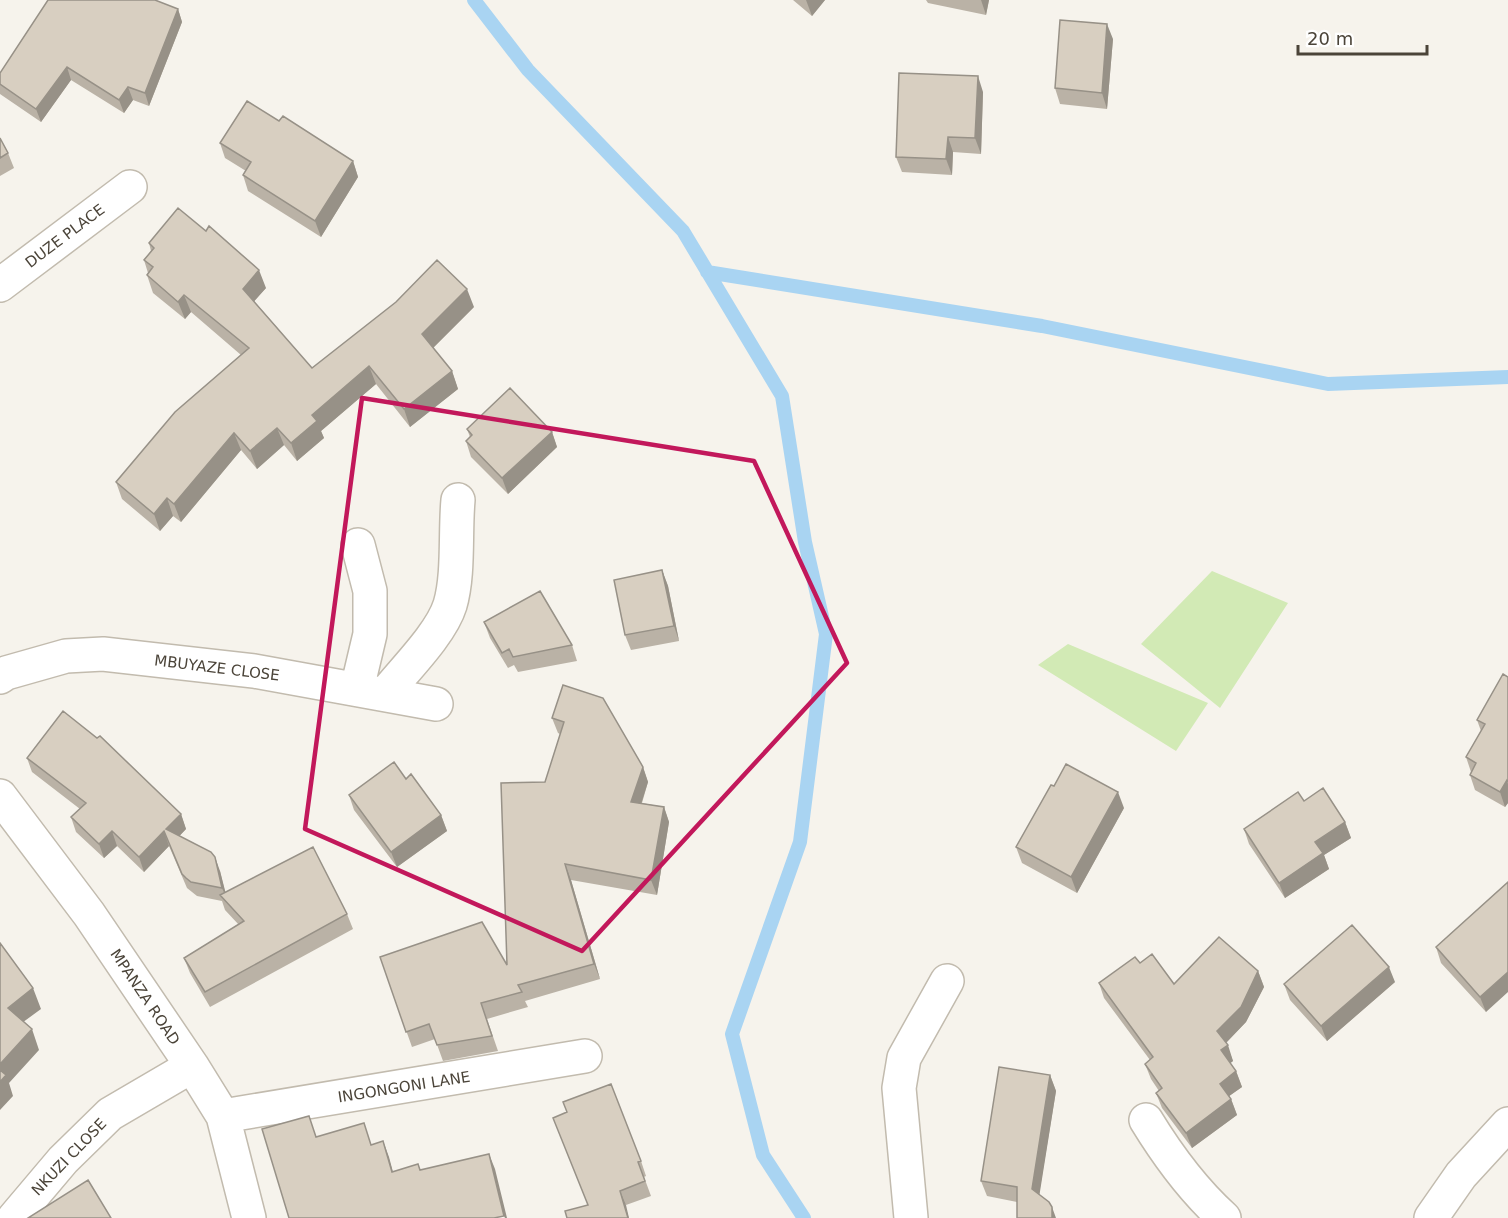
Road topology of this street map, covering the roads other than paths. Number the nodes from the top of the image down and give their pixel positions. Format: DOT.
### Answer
graph roads {
  1 [pos="130,187"];
  2 [pos="0,285"];
  3 [pos="458,500"];
  4 [pos="358,545"];
  5 [pos="0,677"];
  6 [pos="371,692"];
  7 [pos="436,704"];
  8 [pos="0,796"];
  9 [pos="947,981"];
  10 [pos="585,1056"];
  11 [pos="192,1066"];
  12 [pos="223,1116"];
  13 [pos="1146,1120"];
  14 [pos="1508,1124"];
  15 [pos="14,1218"];
  16 [pos="249,1218"];
  17 [pos="911,1218"];
  18 [pos="1224,1218"];
  19 [pos="1431,1218"];
  1 -- 2 [label="street, DUZE PLACE"];
  3 -- 6 [label="street"];
  4 -- 6 [label="street"];
  5 -- 6 [label="street, MBUYAZE CLOSE"];
  6 -- 7 [label="street, MBUYAZE CLOSE"];
  8 -- 11 [label="street, MPANZA ROAD"];
  9 -- 17 [label="street"];
  10 -- 12 [label="street, INGONGONI LANE"];
  11 -- 12 [label="street, MPANZA ROAD"];
  11 -- 15 [label="street, NKUZI CLOSE"];
  12 -- 16 [label="street, MPANZA ROAD"];
  13 -- 18 [label="street"];
  14 -- 19 [label="street"];
}
